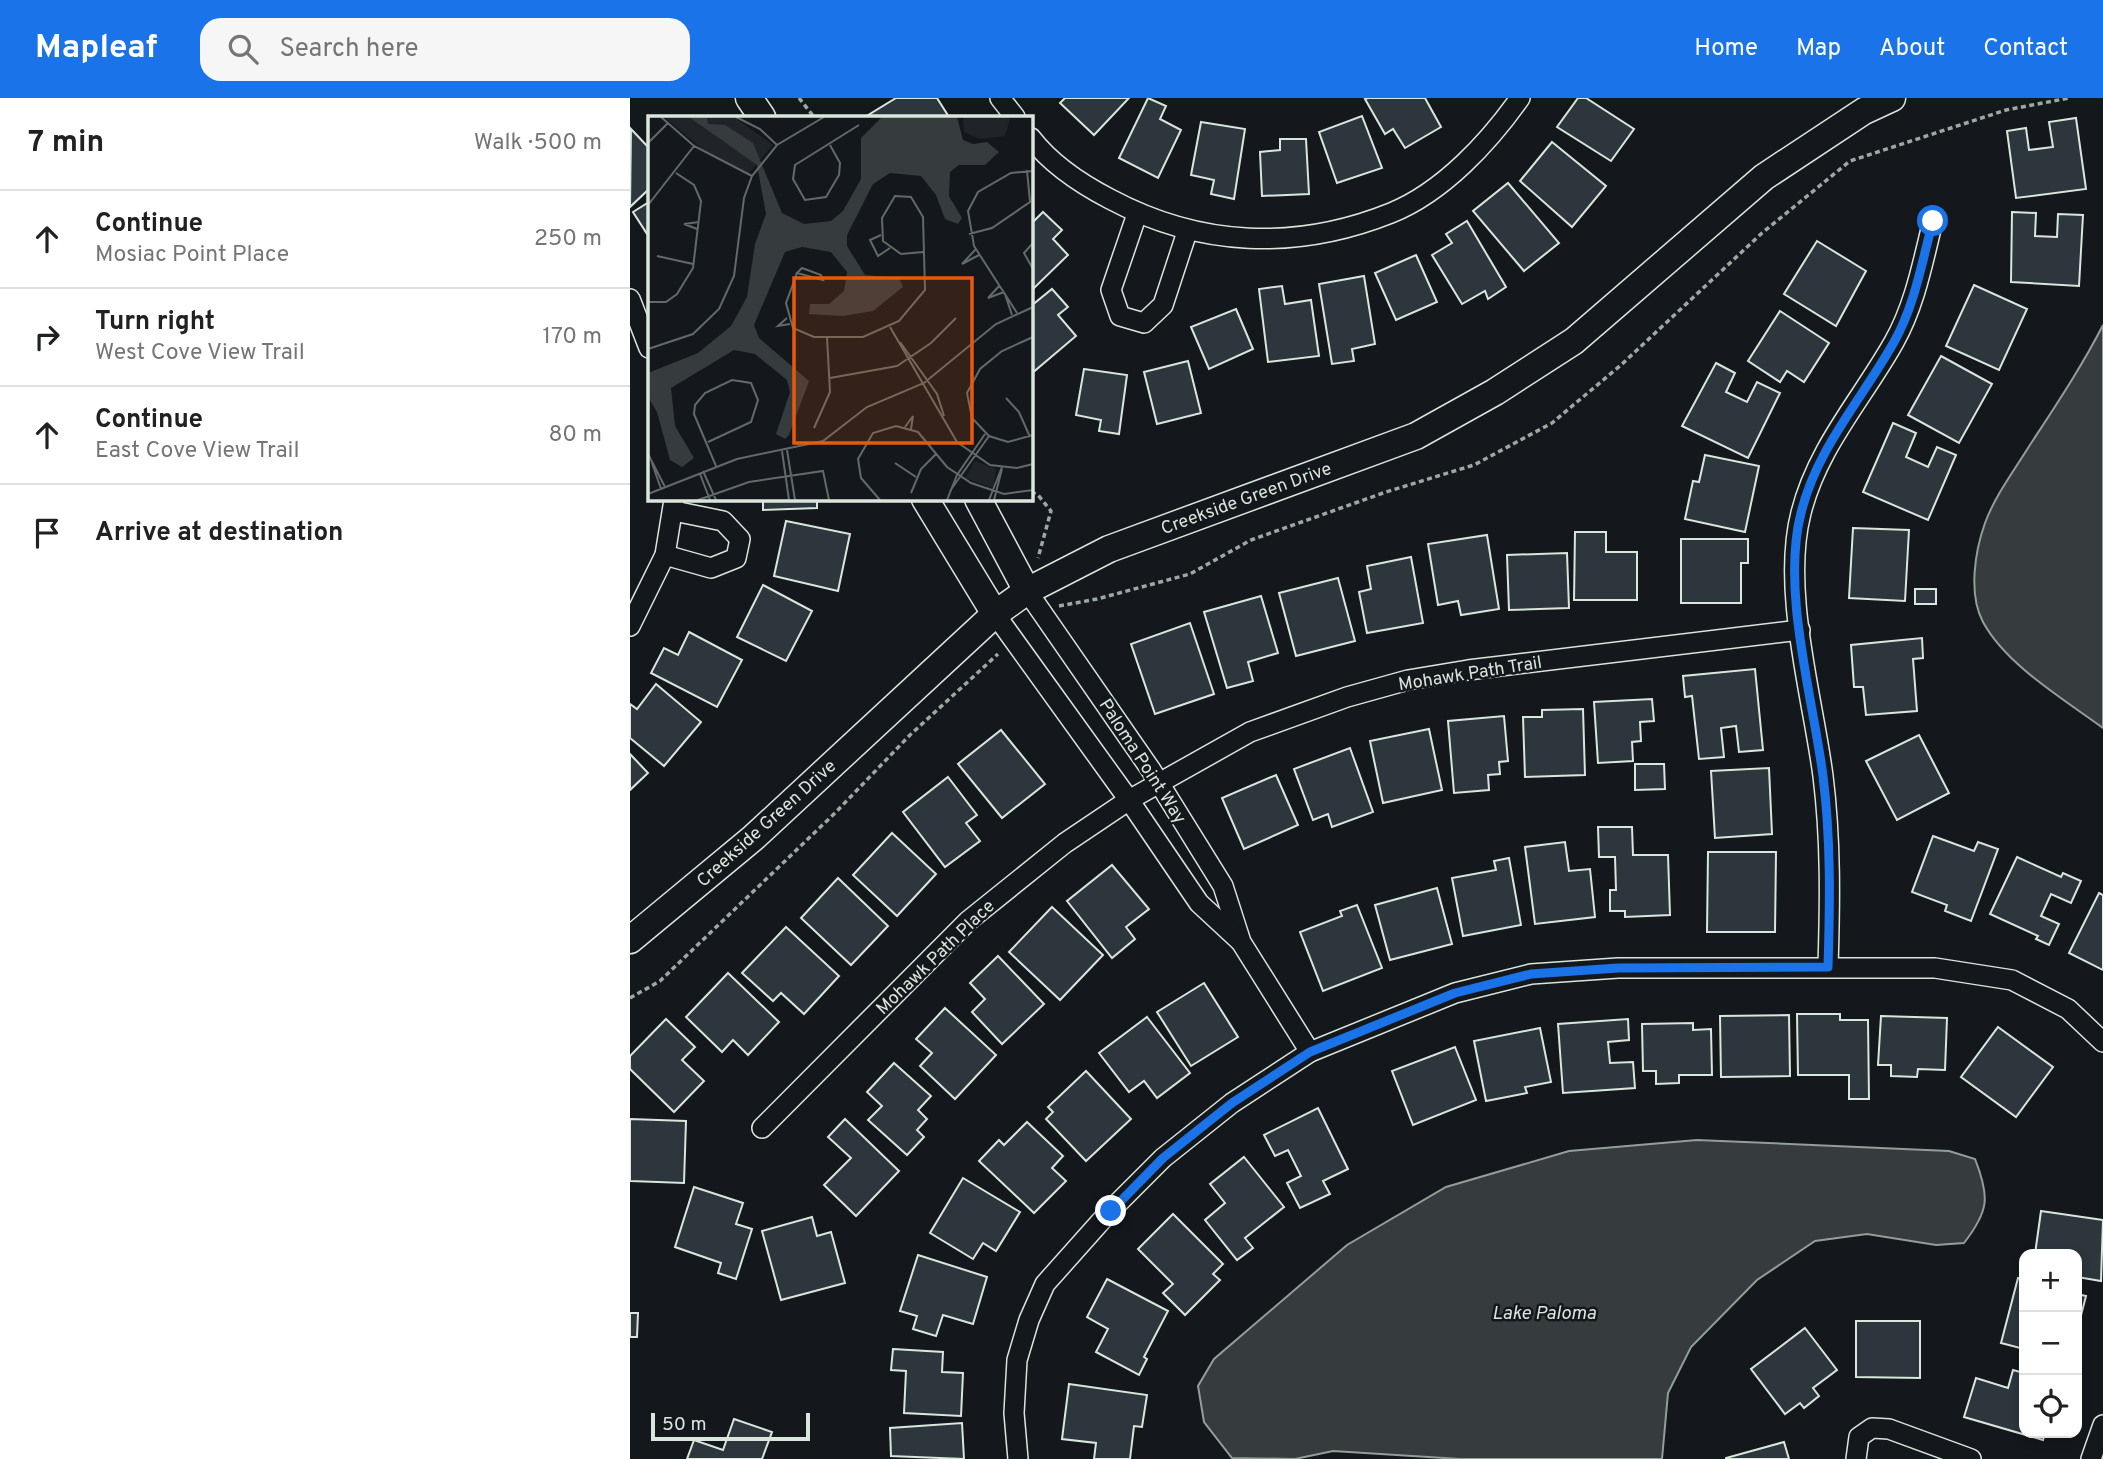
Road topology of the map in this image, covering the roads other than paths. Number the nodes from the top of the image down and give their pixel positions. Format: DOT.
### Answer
graph roads {
  1 [pos="749,98"];
  2 [pos="1000,98"];
  3 [pos="1520,98"];
  4 [pos="1892,98"];
  5 [pos="761,116"];
  6 [pos="1014,116"];
  7 [pos="1032,139"];
  8 [pos="1137,214"];
  9 [pos="1933,221"];
  10 [pos="1187,232"];
  11 [pos="630,299"];
  12 [pos="648,345"];
  13 [pos="926,500"];
  14 [pos="979,500"];
  15 [pos="674,505"];
  16 [pos="665,555"];
  17 [pos="1038,585"];
  18 [pos="995,614"];
  19 [pos="630,626"];
  20 [pos="1800,630"];
  21 [pos="1160,785"];
  22 [pos="1129,800"];
  23 [pos="630,940"];
  24 [pos="1241,942"];
  25 [pos="1828,967"];
  26 [pos="2103,1042"];
  27 [pos="1310,1052"];
  28 [pos="762,1128"];
  29 [pos="2103,1425"];
  30 [pos="1018,1459"];
  31 [pos="1856,1459"];
  32 [pos="1971,1459"];
  33 [pos="2091,1459"];
  1 -- 5 [label="main road"];
  2 -- 6 [label="street"];
  3 -- 10 [label="street"];
  4 -- 17 [label="main road, Creekside Green Drive"];
  7 -- 8 [label="street"];
  8 -- 10 [label="street"];
  8 -- 10 [label="street"];
  9 -- 20 [label="street"];
  11 -- 12 [label="street"];
  13 -- 18 [label="main road"];
  14 -- 17 [label="main road"];
  15 -- 16 [label="street"];
  15 -- 16 [label="street"];
  16 -- 19 [label="street"];
  17 -- 18 [label="main road, Creekside Green Drive"];
  17 -- 21 [label="street, Paloma Point Way"];
  18 -- 22 [label="street, Paloma Point Way"];
  18 -- 23 [label="main road, Creekside Green Drive"];
  20 -- 21 [label="street, Mohawk Path Trail"];
  20 -- 25 [label="street"];
  21 -- 22 [label="street, Mohawk Path Place"];
  21 -- 24 [label="street, Paloma Point Way"];
  22 -- 24 [label="street, Paloma Point Way"];
  22 -- 28 [label="street, Mohawk Path Place"];
  24 -- 27 [label="street, Paloma Point Way"];
  25 -- 26 [label="street"];
  25 -- 27 [label="street"];
  27 -- 30 [label="street"];
  29 -- 33 [label="street"];
  31 -- 32 [label="street"];
}
